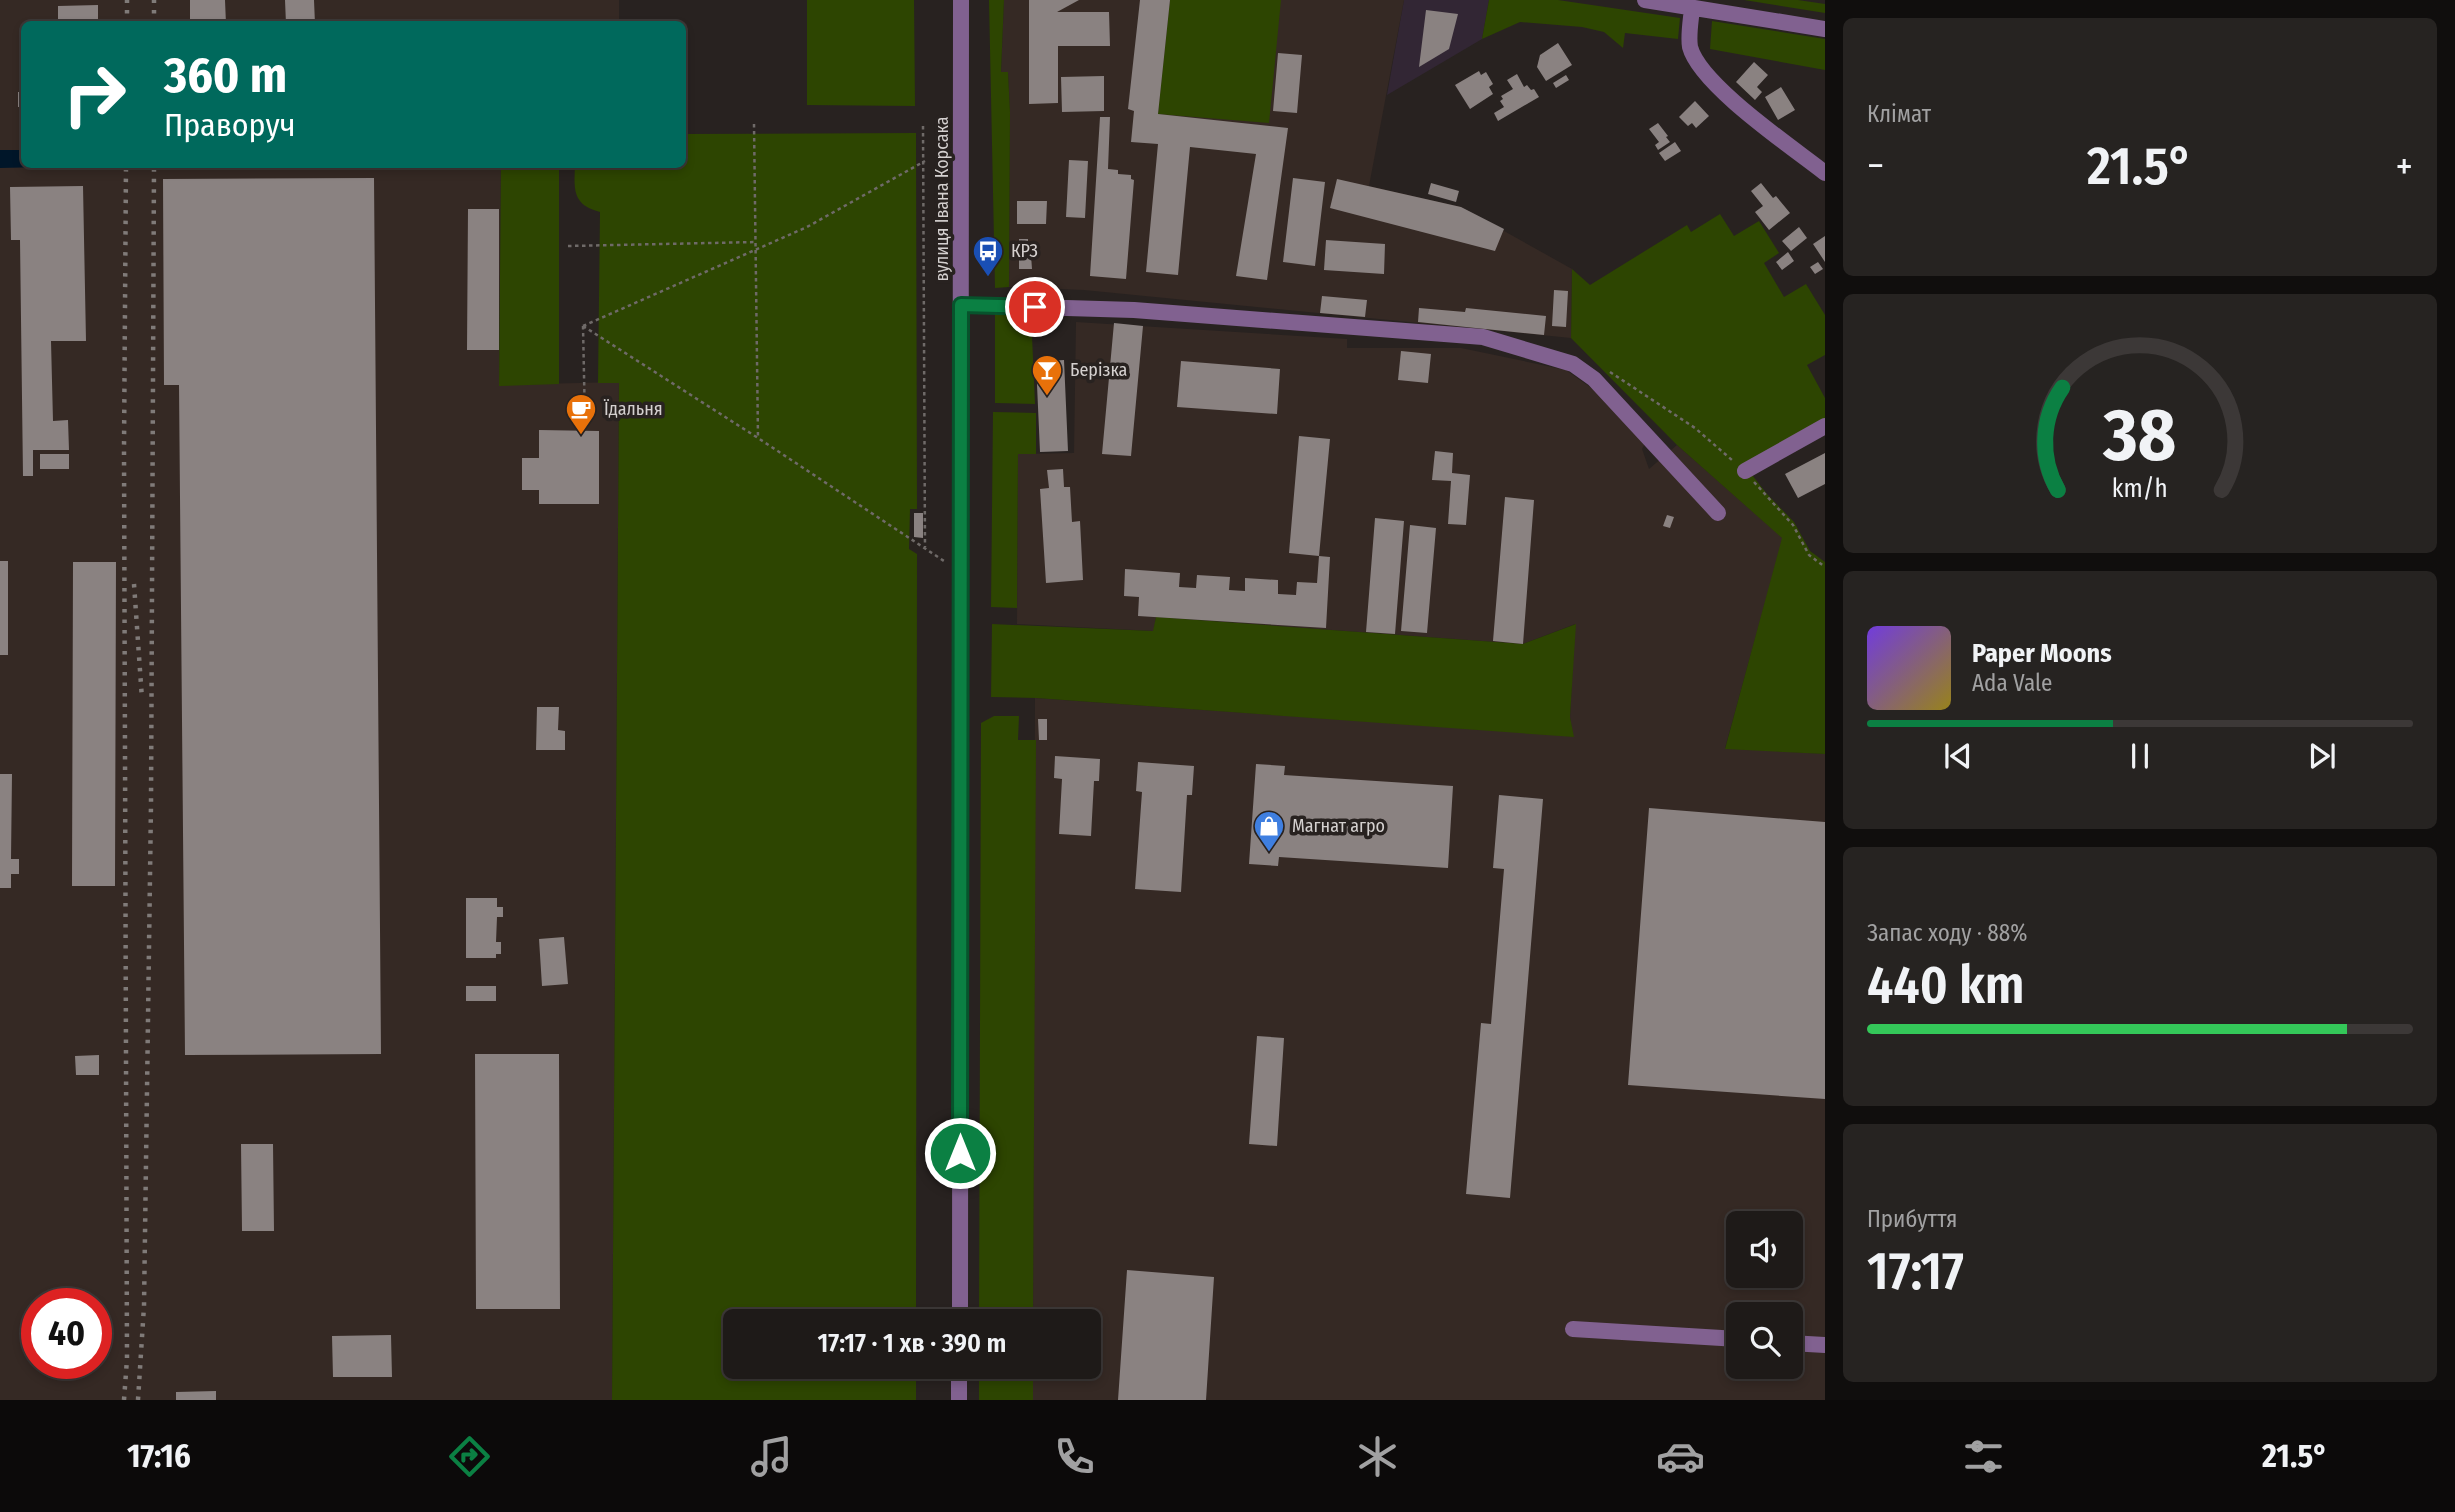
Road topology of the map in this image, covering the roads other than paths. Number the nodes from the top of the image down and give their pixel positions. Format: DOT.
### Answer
graph roads {
  1 [pos="961,0"];
  2 [pos="1645,0"];
  3 [pos="1692,8"];
  4 [pos="1825,29"];
  5 [pos="1825,173"];
  6 [pos="961,305"];
  7 [pos="1825,426"];
  8 [pos="1745,471"];
  9 [pos="1718,513"];
  10 [pos="960,1309"];
  11 [pos="1573,1329"];
  12 [pos="1726,1338"];
  13 [pos="1803,1344"];
  14 [pos="1825,1345"];
  15 [pos="960,1379"];
  16 [pos="959,1400"];
  1 -- 6 [label="street, вулиця Івана Корсака"];
  2 -- 3 [label="street"];
  3 -- 4 [label="street"];
  3 -- 5 [label="street"];
  6 -- 9 [label="street"];
  6 -- 10 [label="street, вулиця Івана Корсака"];
  7 -- 8 [label="street"];
  11 -- 12 [label="street"];
  13 -- 14 [label="street"];
  15 -- 16 [label="street"];
}
